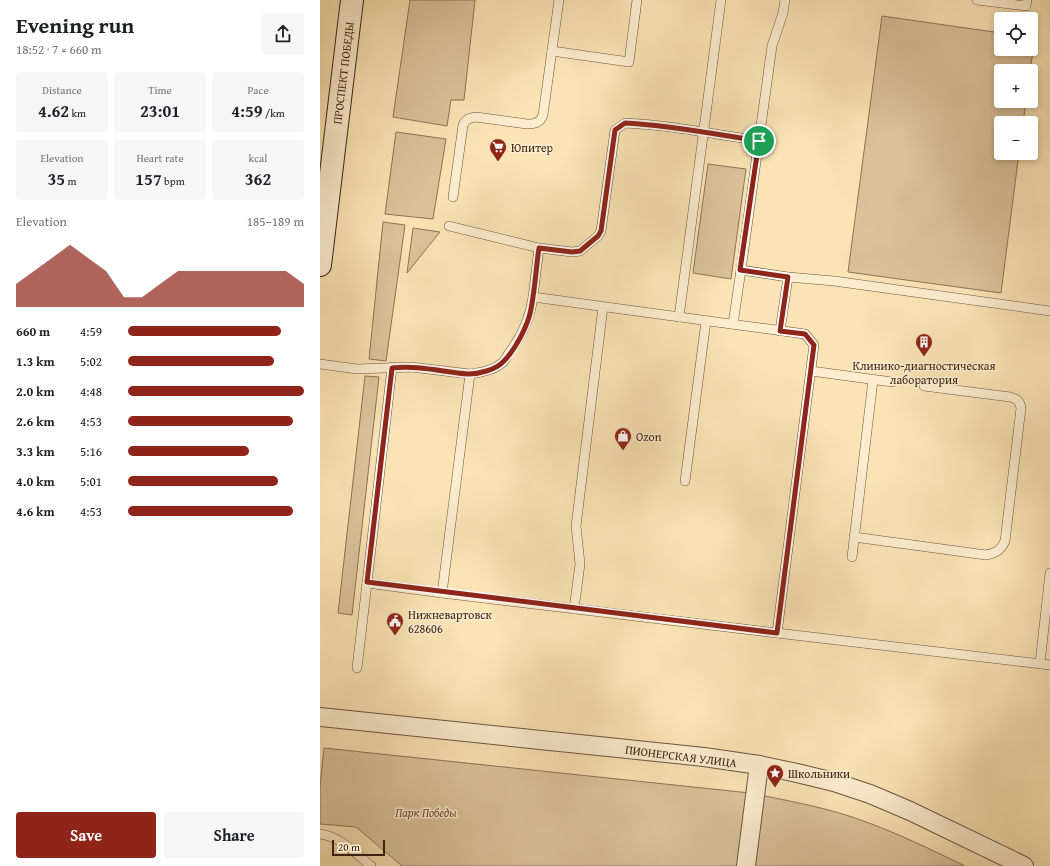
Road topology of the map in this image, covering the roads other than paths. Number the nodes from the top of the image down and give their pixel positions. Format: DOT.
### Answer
graph roads {
  1 [pos="352,0"];
  2 [pos="559,0"];
  3 [pos="637,0"];
  4 [pos="721,0"];
  5 [pos="785,0"];
  6 [pos="977,0"];
  7 [pos="1026,0"];
  8 [pos="552,51"];
  9 [pos="703,132"];
  10 [pos="759,141"];
  11 [pos="325,183"];
  12 [pos="453,197"];
  13 [pos="449,226"];
  14 [pos="539,248"];
  15 [pos="320,265"];
  16 [pos="740,270"];
  17 [pos="788,277"];
  18 [pos="533,297"];
  19 [pos="603,307"];
  20 [pos="1050,311"];
  21 [pos="679,317"];
  22 [pos="706,321"];
  23 [pos="733,324"];
  24 [pos="780,331"];
  25 [pos="320,364"];
  26 [pos="392,368"];
  27 [pos="811,371"];
  28 [pos="470,374"];
  29 [pos="873,380"];
  30 [pos="892,382"];
  31 [pos="924,386"];
  32 [pos="685,481"];
  33 [pos="854,537"];
  34 [pos="852,557"];
  35 [pos="1050,573"];
  36 [pos="367,582"];
  37 [pos="442,593"];
  38 [pos="574,609"];
  39 [pos="777,633"];
  40 [pos="1040,663"];
  41 [pos="1050,665"];
  42 [pos="357,668"];
  43 [pos="320,717"];
  44 [pos="759,765"];
  45 [pos="320,834"];
  46 [pos="371,866"];
  47 [pos="746,866"];
  48 [pos="1024,866"];
  1 -- 11 [label="main road, ПРОСПЕКТ ПОБЕДЫ"];
  2 -- 8 [label="lane"];
  3 -- 8 [label="lane"];
  4 -- 9 [label="lane"];
  5 -- 10 [label="lane"];
  6 -- 7 [label="lane"];
  8 -- 12 [label="lane"];
  9 -- 10 [label="lane"];
  9 -- 14 [label="lane"];
  9 -- 21 [label="lane"];
  10 -- 16 [label="lane"];
  11 -- 15 [label="main road, ПРОСПЕКТ ПОБЕДЫ"];
  13 -- 14 [label="lane"];
  14 -- 18 [label="lane"];
  16 -- 17 [label="lane"];
  16 -- 23 [label="lane"];
  17 -- 20 [label="lane"];
  17 -- 24 [label="lane"];
  18 -- 19 [label="lane"];
  18 -- 28 [label="lane"];
  19 -- 21 [label="lane"];
  19 -- 38 [label="lane"];
  21 -- 22 [label="lane"];
  22 -- 23 [label="lane"];
  22 -- 32 [label="lane"];
  23 -- 24 [label="lane"];
  24 -- 27 [label="lane"];
  25 -- 26 [label="lane"];
  26 -- 28 [label="lane"];
  26 -- 36 [label="lane"];
  27 -- 29 [label="lane"];
  27 -- 39 [label="lane"];
  28 -- 37 [label="lane"];
  29 -- 30 [label="lane"];
  29 -- 33 [label="lane"];
  31 -- 33 [label="lane"];
  33 -- 34 [label="lane"];
  35 -- 40 [label="lane"];
  36 -- 37 [label="lane"];
  36 -- 42 [label="lane"];
  37 -- 38 [label="lane"];
  38 -- 39 [label="lane"];
  39 -- 40 [label="lane"];
  40 -- 41 [label="lane"];
  43 -- 44 [label="street, ПИОНЕРСКАЯ УЛИЦА"];
  44 -- 47 [label="street"];
  44 -- 48 [label="street, ПИОНЕРСКАЯ УЛИЦА"];
  45 -- 46 [label="lane"];
}
